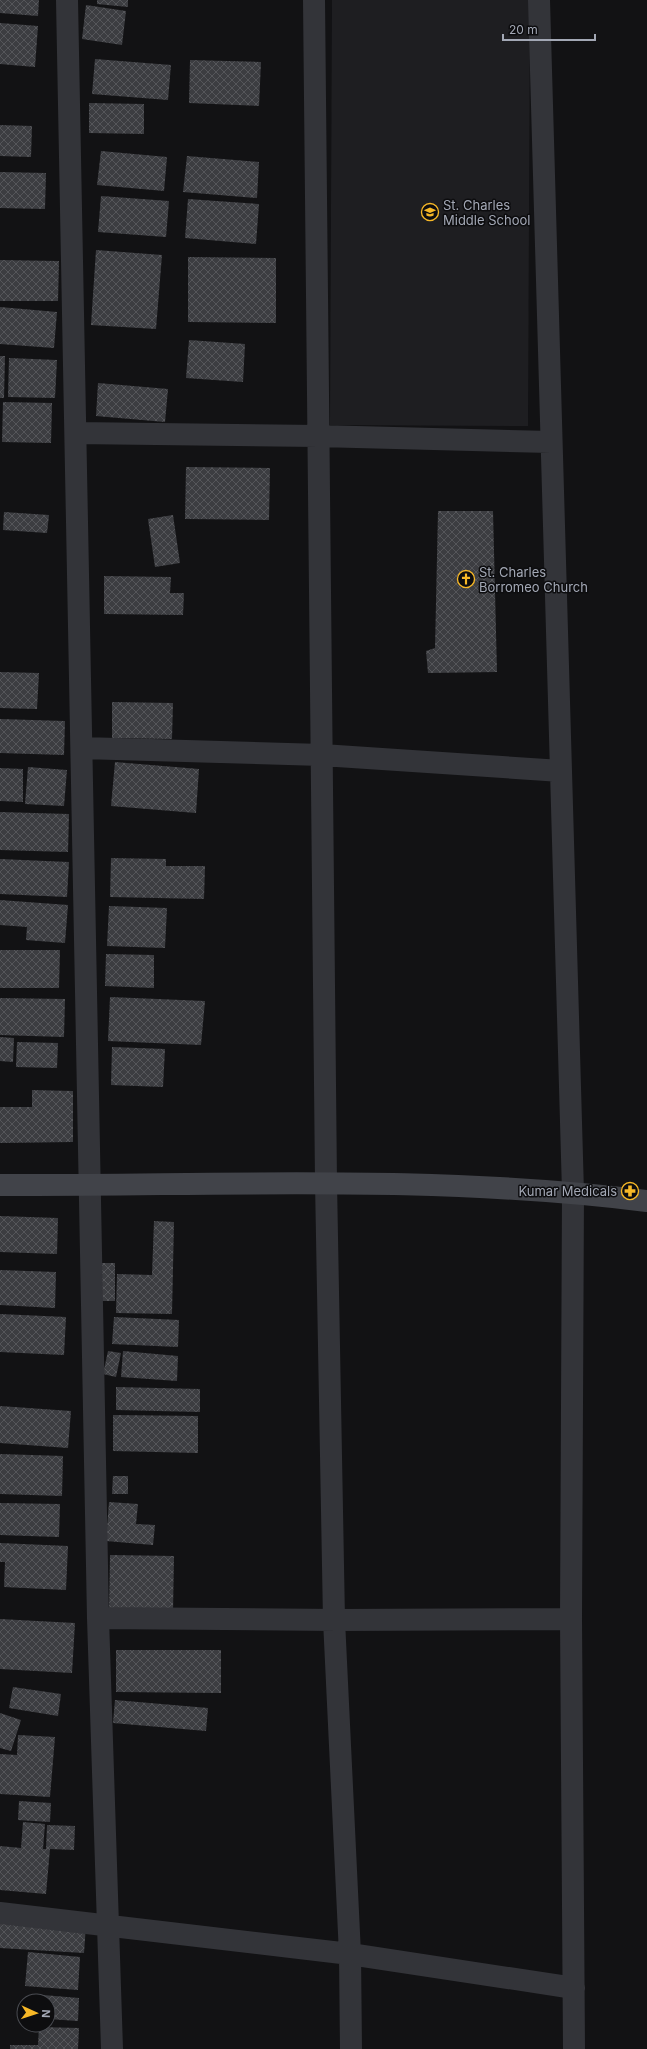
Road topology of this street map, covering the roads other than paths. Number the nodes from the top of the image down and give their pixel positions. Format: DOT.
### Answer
graph roads {
  1 [pos="67,0"];
  2 [pos="314,0"];
  3 [pos="538,0"];
  4 [pos="76,433"];
  5 [pos="318,436"];
  6 [pos="551,442"];
  7 [pos="82,748"];
  8 [pos="322,755"];
  9 [pos="561,771"];
  10 [pos="326,1182"];
  11 [pos="0,1186"];
  12 [pos="91,1186"];
  13 [pos="573,1192"];
  14 [pos="647,1201"];
  15 [pos="98,1618"];
  16 [pos="571,1619"];
  17 [pos="334,1620"];
  18 [pos="0,1913"];
  19 [pos="109,1925"];
  20 [pos="350,1954"];
  21 [pos="574,1988"];
  22 [pos="112,2049"];
  23 [pos="351,2049"];
  24 [pos="574,2049"];
  1 -- 4 [label="street"];
  2 -- 5 [label="street"];
  3 -- 6 [label="street"];
  4 -- 5 [label="street"];
  4 -- 7 [label="street"];
  5 -- 6 [label="street"];
  5 -- 8 [label="street"];
  6 -- 9 [label="street"];
  7 -- 8 [label="street"];
  7 -- 12 [label="street"];
  8 -- 9 [label="street"];
  8 -- 10 [label="street"];
  9 -- 13 [label="street"];
  10 -- 12 [label="street"];
  10 -- 13 [label="street"];
  10 -- 17 [label="street"];
  11 -- 12 [label="street"];
  12 -- 15 [label="street"];
  13 -- 14 [label="street"];
  13 -- 16 [label="street"];
  15 -- 17 [label="street"];
  15 -- 19 [label="street"];
  16 -- 17 [label="street"];
  16 -- 21 [label="street"];
  17 -- 20 [label="street"];
  18 -- 19 [label="street"];
  19 -- 20 [label="street"];
  19 -- 22 [label="street"];
  20 -- 21 [label="street"];
  20 -- 23 [label="street"];
  21 -- 24 [label="street"];
}
